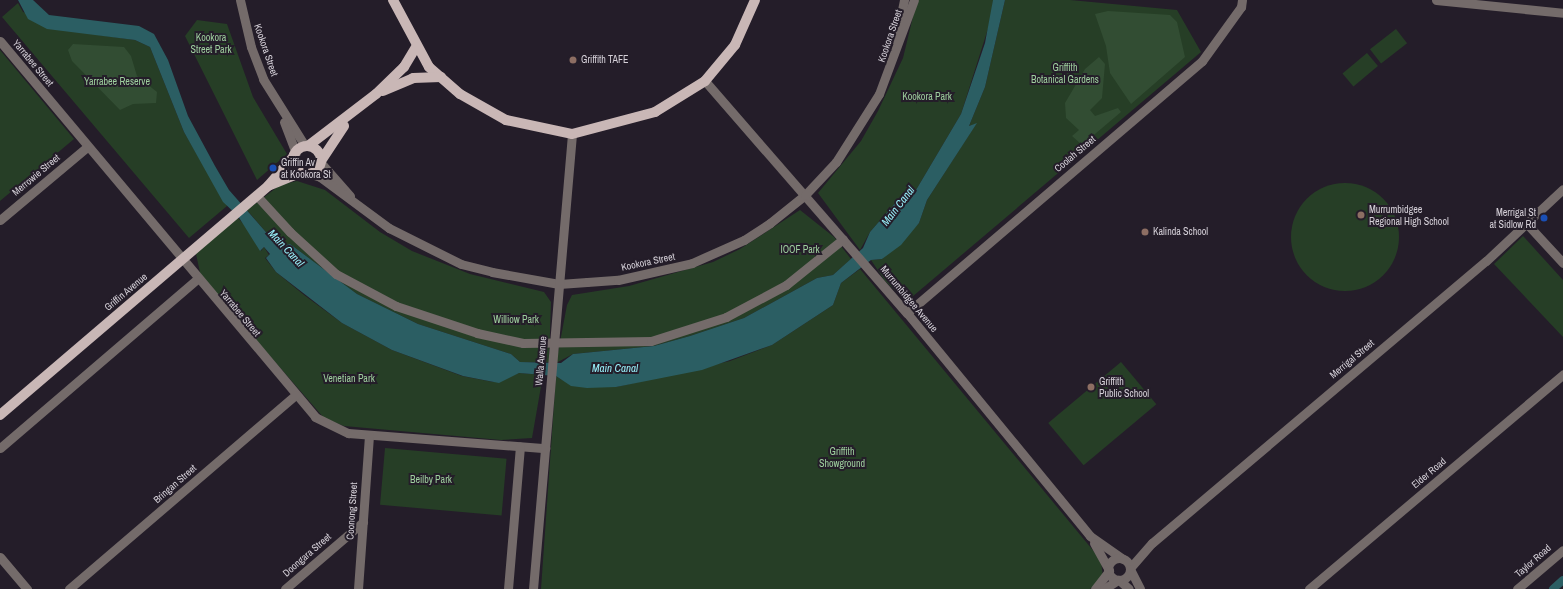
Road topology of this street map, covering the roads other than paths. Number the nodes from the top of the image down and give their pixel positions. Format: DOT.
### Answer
graph roads {
  1 [pos="240,0"];
  2 [pos="393,0"];
  3 [pos="755,0"];
  4 [pos="904,0"];
  5 [pos="914,0"];
  6 [pos="1242,0"];
  7 [pos="1436,0"];
  8 [pos="1563,13"];
  9 [pos="0,40"];
  10 [pos="416,47"];
  11 [pos="440,77"];
  12 [pos="886,78"];
  13 [pos="705,81"];
  14 [pos="376,94"];
  15 [pos="277,104"];
  16 [pos="364,104"];
  17 [pos="572,134"];
  18 [pos="306,146"];
  19 [pos="87,147"];
  20 [pos="295,154"];
  21 [pos="321,162"];
  22 [pos="305,173"];
  23 [pos="268,186"];
  24 [pos="1563,189"];
  25 [pos="805,195"];
  26 [pos="257,196"];
  27 [pos="352,199"];
  28 [pos="0,220"];
  29 [pos="1527,224"];
  30 [pos="843,239"];
  31 [pos="183,260"];
  32 [pos="1563,264"];
  33 [pos="198,278"];
  34 [pos="559,284"];
  35 [pos="907,313"];
  36 [pos="554,342"];
  37 [pos="1563,374"];
  38 [pos="295,395"];
  39 [pos="0,415"];
  40 [pos="369,435"];
  41 [pos="520,447"];
  42 [pos="0,448"];
  43 [pos="545,448"];
  44 [pos="362,522"];
  45 [pos="1090,536"];
  46 [pos="1152,543"];
  47 [pos="1563,550"];
  48 [pos="0,557"];
  49 [pos="1124,559"];
  50 [pos="1130,568"];
  51 [pos="1109,570"];
  52 [pos="1118,580"];
  53 [pos="1107,588"];
  54 [pos="27,589"];
  55 [pos="69,589"];
  56 [pos="285,589"];
  57 [pos="358,589"];
  58 [pos="508,589"];
  59 [pos="533,589"];
  60 [pos="1095,589"];
  61 [pos="1129,589"];
  62 [pos="1140,589"];
  63 [pos="1309,589"];
  64 [pos="1517,589"];
  1 -- 15 [label="street, Kookora Street"];
  2 -- 10 [label="main road"];
  3 -- 13 [label="main road"];
  4 -- 12 [label="street, Kookora Street"];
  5 -- 12 [label="street, Kookora Street"];
  6 -- 35 [label="street, Coolah Street"];
  7 -- 8 [label="street"];
  9 -- 19 [label="street, Yarrabee Street"];
  10 -- 11 [label="main road"];
  10 -- 14 [label="main road"];
  11 -- 14 [label="main road"];
  11 -- 17 [label="main road"];
  12 -- 25 [label="street, Kookora Street"];
  13 -- 17 [label="main road"];
  13 -- 25 [label="street, Murrumbidgee Avenue"];
  14 -- 16 [label="main road"];
  15 -- 18 [label="street, Kookora Street"];
  15 -- 20 [label="street, Kookora Street"];
  16 -- 18 [label="main road"];
  16 -- 21 [label="main road"];
  17 -- 34 [label="street, Walla Avenue"];
  18 -- 20 [label="main road"];
  18 -- 21 [label="main road"];
  19 -- 28 [label="street, Merrowie Street"];
  19 -- 31 [label="street, Yarrabee Street"];
  20 -- 22 [label="main road"];
  20 -- 23 [label="main road, Griffin Avenue"];
  21 -- 22 [label="main road"];
  21 -- 27 [label="street, Kookora Street"];
  22 -- 23 [label="main road, Griffin Avenue"];
  22 -- 27 [label="street, Kookora Street"];
  23 -- 26 [label="main road, Griffin Avenue"];
  24 -- 29 [label="street, Merrigal Street"];
  25 -- 30 [label="street, Murrumbidgee Avenue"];
  25 -- 34 [label="street, Kookora Street"];
  26 -- 31 [label="main road, Griffin Avenue"];
  26 -- 36 [label="street"];
  27 -- 34 [label="street, Kookora Street"];
  29 -- 32 [label="street"];
  29 -- 46 [label="street, Merrigal Street"];
  30 -- 35 [label="street, Murrumbidgee Avenue"];
  30 -- 36 [label="street"];
  31 -- 33 [label="street, Yarrabee Street"];
  31 -- 39 [label="main road, Griffin Avenue"];
  33 -- 38 [label="street, Yarrabee Street"];
  33 -- 42 [label="street"];
  34 -- 36 [label="street, Walla Avenue"];
  35 -- 45 [label="street, Murrumbidgee Avenue"];
  36 -- 43 [label="street, Walla Avenue"];
  37 -- 63 [label="street, Elder Road"];
  38 -- 40 [label="street, Yarrabee Street"];
  38 -- 55 [label="street, Bringan Street"];
  40 -- 41 [label="street, Yarrabee Street"];
  40 -- 44 [label="street, Coonong Street"];
  41 -- 43 [label="street, Yarrabee Street"];
  41 -- 58 [label="street"];
  43 -- 59 [label="street, Walla Avenue"];
  44 -- 56 [label="street, Doongara Street"];
  44 -- 57 [label="street, Coonong Street"];
  45 -- 49 [label="street, Murrumbidgee Avenue"];
  45 -- 51 [label="street, Murrumbidgee Avenue"];
  46 -- 49 [label="street, Merrigal Street"];
  46 -- 50 [label="street, Merrigal Street"];
  47 -- 64 [label="street, Taylor Road"];
  48 -- 54 [label="street"];
  49 -- 50 [label="street"];
  49 -- 51 [label="street"];
  50 -- 52 [label="street"];
  50 -- 62 [label="street"];
  51 -- 52 [label="street"];
  51 -- 60 [label="street"];
  52 -- 53 [label="street"];
  52 -- 61 [label="street"];
}
